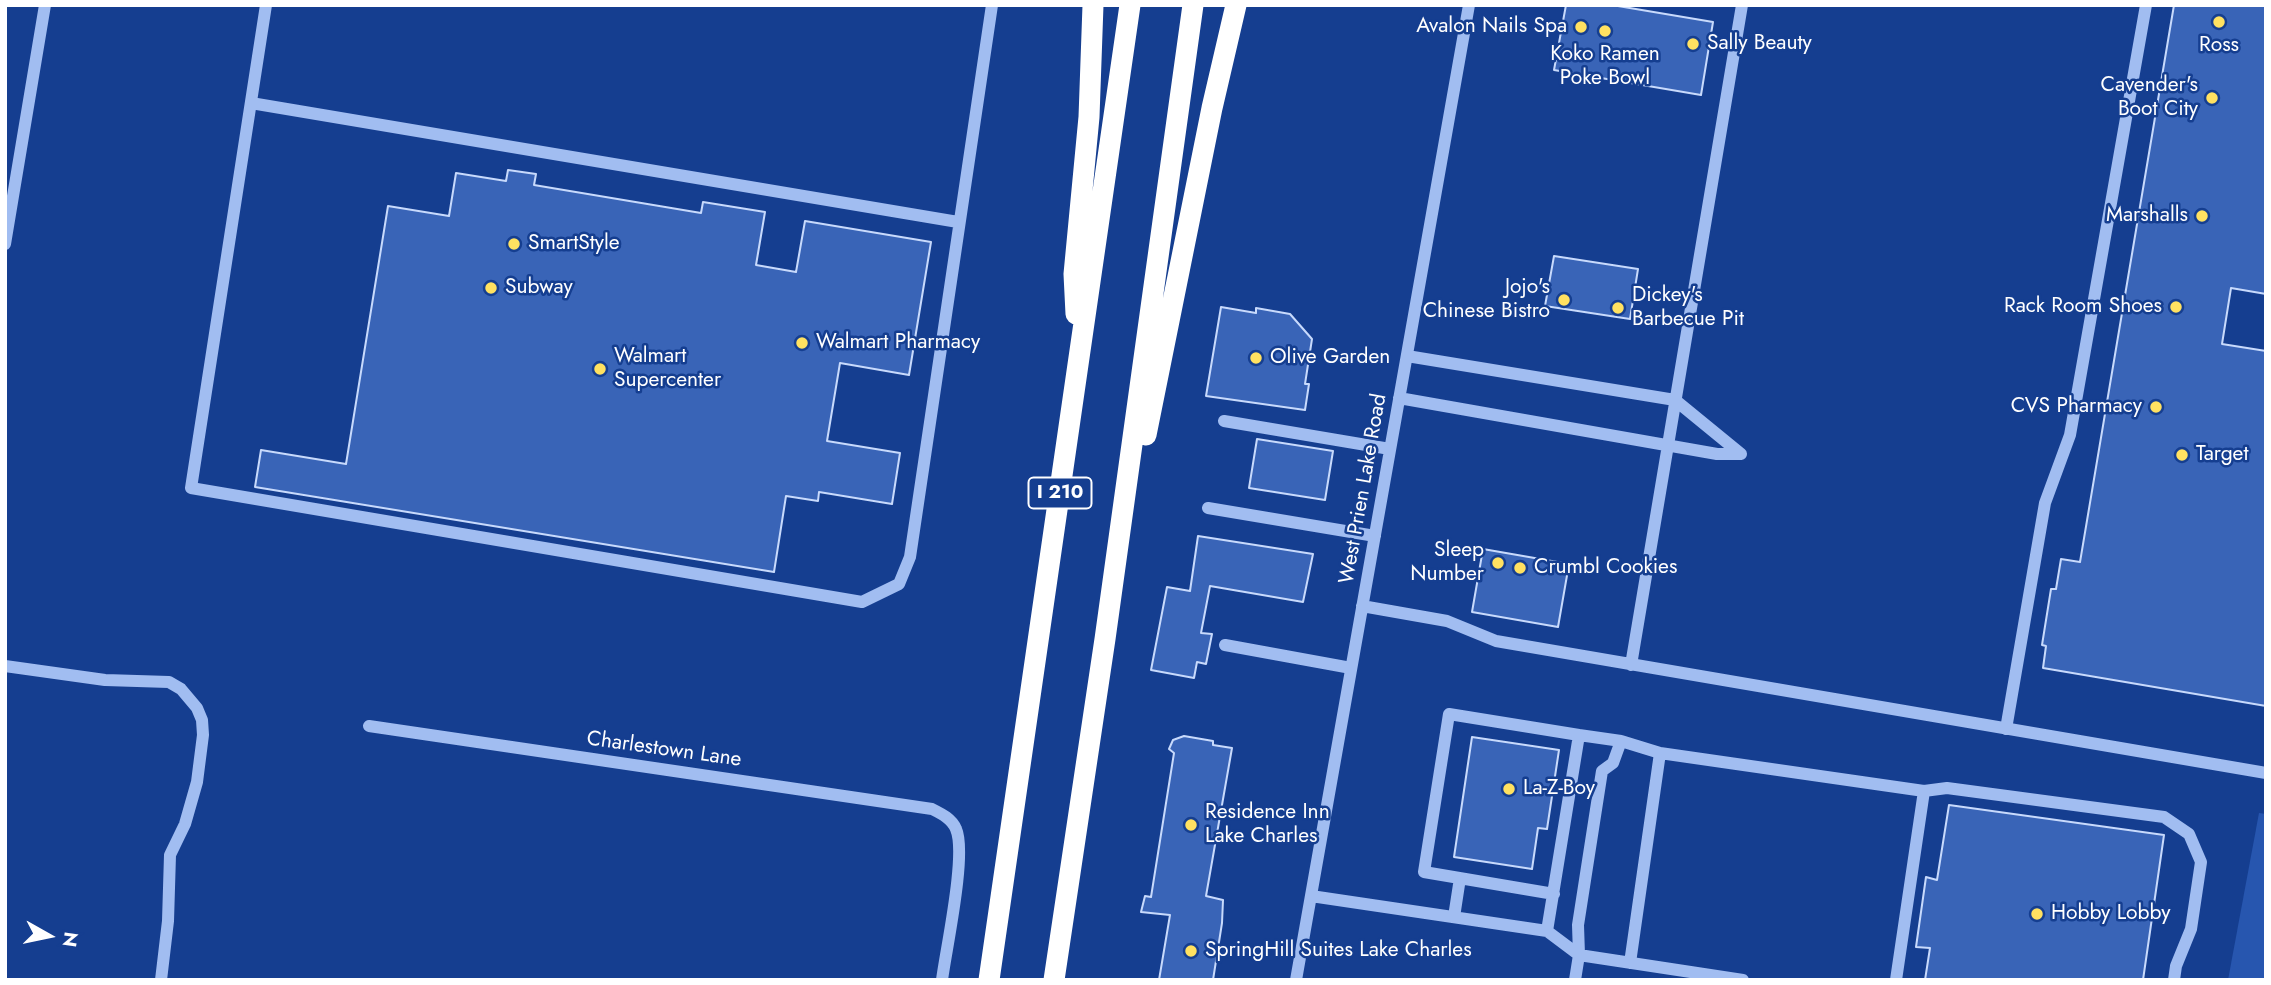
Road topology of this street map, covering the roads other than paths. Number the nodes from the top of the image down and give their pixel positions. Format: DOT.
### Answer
graph roads {
  1 [pos="46,5"];
  2 [pos="266,5"];
  3 [pos="992,5"];
  4 [pos="1093,5"];
  5 [pos="1130,5"];
  6 [pos="1193,5"];
  7 [pos="1236,5"];
  8 [pos="1469,5"];
  9 [pos="1742,5"];
  10 [pos="2143,6"];
  11 [pos="251,103"];
  12 [pos="958,222"];
  13 [pos="5,244"];
  14 [pos="1407,356"];
  15 [pos="1079,358"];
  16 [pos="1399,398"];
  17 [pos="1675,400"];
  18 [pos="1224,421"];
  19 [pos="1668,444"];
  20 [pos="1390,449"];
  21 [pos="1209,508"];
  22 [pos="1375,536"];
  23 [pos="1362,606"];
  24 [pos="1105,639"];
  25 [pos="1225,645"];
  26 [pos="1631,664"];
  27 [pos="5,666"];
  28 [pos="1352,668"];
  29 [pos="369,726"];
  30 [pos="2006,729"];
  31 [pos="1579,735"];
  32 [pos="1621,741"];
  33 [pos="1660,753"];
  34 [pos="2266,773"];
  35 [pos="1924,791"];
  36 [pos="1460,878"];
  37 [pos="1554,894"];
  38 [pos="1311,896"];
  39 [pos="1454,917"];
  40 [pos="1547,931"];
  41 [pos="1579,955"];
  42 [pos="1630,963"];
  43 [pos="161,980"];
  44 [pos="942,980"];
  45 [pos="989,980"];
  46 [pos="1054,980"];
  47 [pos="1296,980"];
  48 [pos="1575,980"];
  49 [pos="1743,980"];
  50 [pos="1896,980"];
  51 [pos="2174,980"];
  1 -- 13 [label="street"];
  2 -- 11 [label="street"];
  3 -- 12 [label="street"];
  4 -- 15 [label="highway"];
  5 -- 15 [label="highway, I 210"];
  6 -- 24 [label="highway, I 210"];
  7 -- 24 [label="highway"];
  8 -- 14 [label="street, West Prien Lake Road"];
  9 -- 17 [label="street"];
  10 -- 30 [label="street"];
  11 -- 12 [label="street"];
  11 -- 12 [label="street"];
  14 -- 16 [label="street, West Prien Lake Road"];
  14 -- 17 [label="street"];
  15 -- 45 [label="highway, I 210"];
  16 -- 19 [label="street"];
  16 -- 20 [label="street, West Prien Lake Road"];
  17 -- 19 [label="street"];
  17 -- 19 [label="street"];
  18 -- 20 [label="street"];
  19 -- 26 [label="street"];
  20 -- 22 [label="street, West Prien Lake Road"];
  21 -- 22 [label="street"];
  22 -- 23 [label="street, West Prien Lake Road"];
  23 -- 26 [label="street"];
  23 -- 28 [label="street, West Prien Lake Road"];
  24 -- 46 [label="highway, I 210"];
  25 -- 28 [label="street"];
  26 -- 30 [label="street"];
  27 -- 43 [label="street"];
  28 -- 38 [label="street, West Prien Lake Road"];
  29 -- 44 [label="street, Charlestown Lane"];
  30 -- 34 [label="street"];
  31 -- 32 [label="street"];
  31 -- 36 [label="street"];
  31 -- 37 [label="street"];
  32 -- 33 [label="street"];
  32 -- 41 [label="street"];
  33 -- 35 [label="street"];
  33 -- 42 [label="street"];
  35 -- 50 [label="street"];
  35 -- 51 [label="street"];
  36 -- 37 [label="street"];
  36 -- 39 [label="street"];
  37 -- 40 [label="street"];
  38 -- 39 [label="street"];
  38 -- 47 [label="street, West Prien Lake Road"];
  39 -- 40 [label="street"];
  40 -- 41 [label="street"];
  41 -- 42 [label="street"];
  41 -- 48 [label="street"];
  42 -- 49 [label="street"];
}
